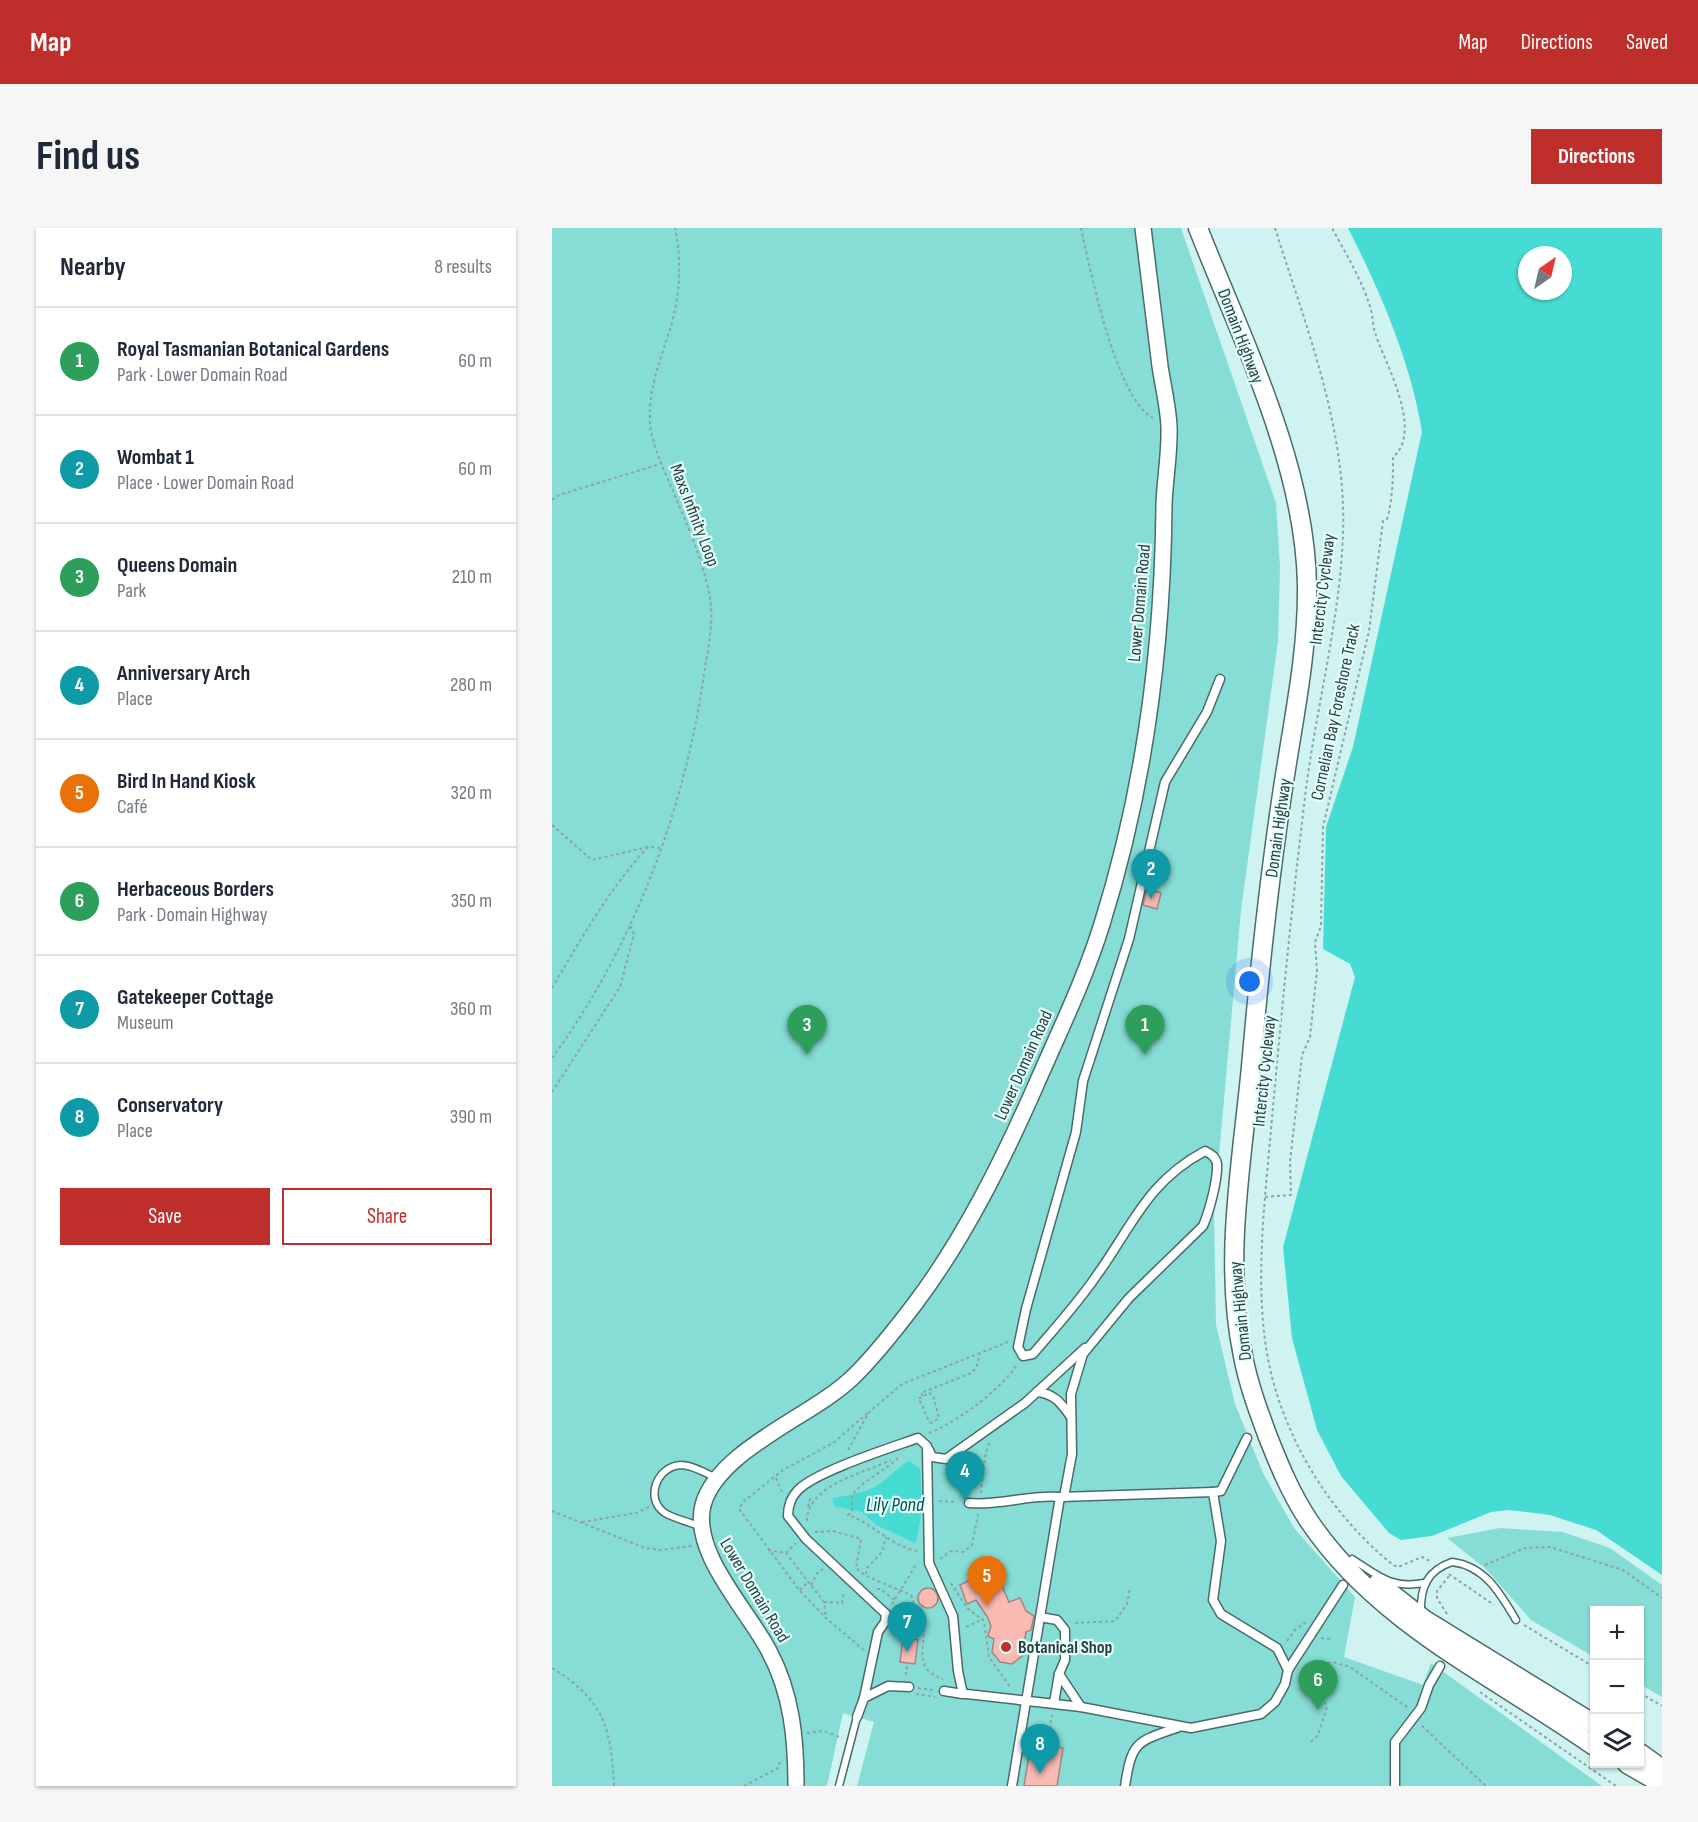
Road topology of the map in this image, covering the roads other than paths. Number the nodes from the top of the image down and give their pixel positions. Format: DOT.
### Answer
graph roads {
  1 [pos="1143,228"];
  2 [pos="1198,228"];
  3 [pos="1220,679"];
  4 [pos="1089,1344"];
  5 [pos="1037,1392"];
  6 [pos="1071,1417"];
  7 [pos="1247,1438"];
  8 [pos="1270,1441"];
  9 [pos="927,1446"];
  10 [pos="716,1478"];
  11 [pos="1213,1492"];
  12 [pos="1062,1497"];
  13 [pos="965,1503"];
  14 [pos="702,1527"];
  15 [pos="1352,1559"];
  16 [pos="1424,1584"];
  17 [pos="1343,1585"];
  18 [pos="1040,1617"];
  19 [pos="1425,1620"];
  20 [pos="1516,1620"];
  21 [pos="1440,1666"];
  22 [pos="1287,1673"];
  23 [pos="1059,1674"];
  24 [pos="909,1687"];
  25 [pos="938,1691"];
  26 [pos="963,1694"];
  27 [pos="864,1698"];
  28 [pos="1023,1701"];
  29 [pos="1054,1703"];
  30 [pos="1081,1707"];
  31 [pos="857,1717"];
  32 [pos="1590,1722"];
  33 [pos="1179,1726"];
  34 [pos="1590,1743"];
  35 [pos="1644,1754"];
  36 [pos="1644,1755"];
  37 [pos="1662,1763"];
  38 [pos="1625,1768"];
  39 [pos="1635,1768"];
  40 [pos="1662,1769"];
  41 [pos="1662,1784"];
  42 [pos="796,1786"];
  43 [pos="839,1786"];
  44 [pos="1012,1786"];
  45 [pos="1125,1786"];
  46 [pos="1395,1786"];
  47 [pos="1652,1786"];
  1 -- 10 [label="street, Lower Domain Road"];
  2 -- 8 [label="main road, Domain Highway"];
  3 -- 4 [label="street"];
  4 -- 5 [label="street"];
  4 -- 6 [label="street"];
  5 -- 6 [label="street"];
  5 -- 9 [label="street"];
  6 -- 12 [label="street"];
  7 -- 11 [label="street"];
  8 -- 15 [label="main road, Domain Highway"];
  8 -- 34 [label="main road, Domain Highway"];
  9 -- 26 [label="street"];
  9 -- 27 [label="street"];
  10 -- 14 [label="street, Lower Domain Road"];
  10 -- 14 [label="lane"];
  11 -- 12 [label="street"];
  11 -- 22 [label="street"];
  12 -- 13 [label="street"];
  12 -- 18 [label="street"];
  14 -- 42 [label="street, Lower Domain Road"];
  15 -- 16 [label="lane"];
  15 -- 19 [label="main road, Domain Highway"];
  16 -- 19 [label="lane"];
  16 -- 20 [label="lane"];
  17 -- 22 [label="street"];
  18 -- 23 [label="street"];
  18 -- 28 [label="street"];
  19 -- 32 [label="main road, Domain Highway"];
  21 -- 46 [label="street"];
  22 -- 33 [label="street"];
  23 -- 29 [label="street"];
  23 -- 30 [label="street"];
  24 -- 27 [label="street"];
  25 -- 26 [label="street"];
  26 -- 28 [label="street"];
  27 -- 31 [label="street"];
  28 -- 29 [label="street"];
  28 -- 44 [label="street"];
  29 -- 30 [label="street"];
  30 -- 33 [label="street"];
  31 -- 43 [label="lane"];
  33 -- 45 [label="street"];
  35 -- 37 [label="main road"];
  36 -- 40 [label="main road"];
  38 -- 47 [label="main road"];
  39 -- 41 [label="main road"];
}
